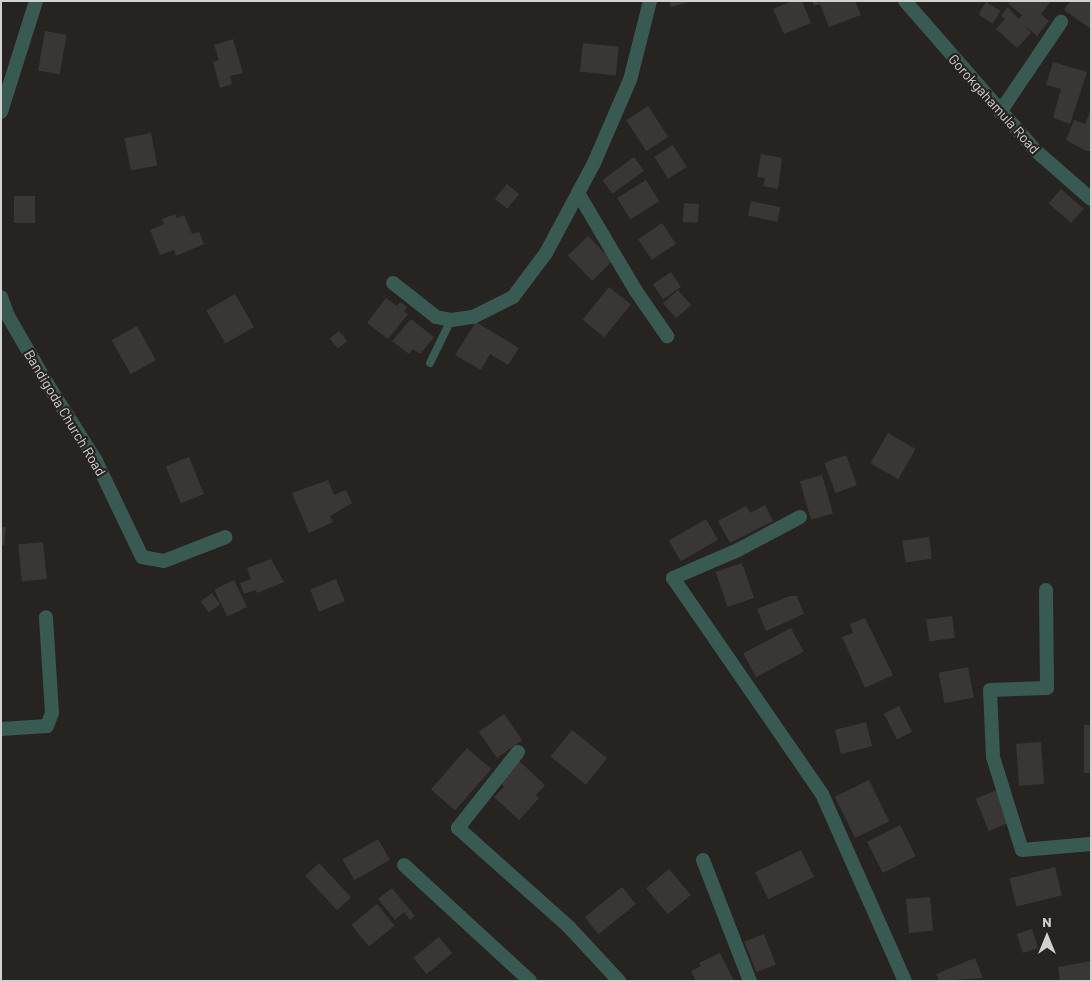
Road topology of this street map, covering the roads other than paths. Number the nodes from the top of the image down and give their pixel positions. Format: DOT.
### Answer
graph roads {
  1 [pos="36,1"];
  2 [pos="650,1"];
  3 [pos="905,1"];
  4 [pos="1061,22"];
  5 [pos="1,112"];
  6 [pos="1000,112"];
  7 [pos="578,193"];
  8 [pos="1091,199"];
  9 [pos="393,283"];
  10 [pos="1,296"];
  11 [pos="451,320"];
  12 [pos="667,336"];
  13 [pos="430,364"];
  14 [pos="800,517"];
  15 [pos="226,538"];
  16 [pos="1046,590"];
  17 [pos="46,617"];
  18 [pos="1,729"];
  19 [pos="518,752"];
  20 [pos="1091,844"];
  21 [pos="703,860"];
  22 [pos="404,865"];
  23 [pos="530,981"];
  24 [pos="619,981"];
  25 [pos="750,981"];
  26 [pos="905,981"];
  1 -- 5 [label="street"];
  2 -- 7 [label="street"];
  3 -- 6 [label="street, Gorokgahamula Road"];
  4 -- 6 [label="street"];
  6 -- 8 [label="street, Gorokgahamula Road"];
  7 -- 11 [label="street"];
  7 -- 12 [label="street"];
  9 -- 11 [label="street"];
  10 -- 15 [label="street, Bandigoda Church Road"];
  11 -- 13 [label="lane"];
  14 -- 26 [label="street"];
  16 -- 20 [label="street"];
  17 -- 18 [label="street"];
  19 -- 24 [label="street"];
  21 -- 25 [label="street"];
  22 -- 23 [label="street"];
}
